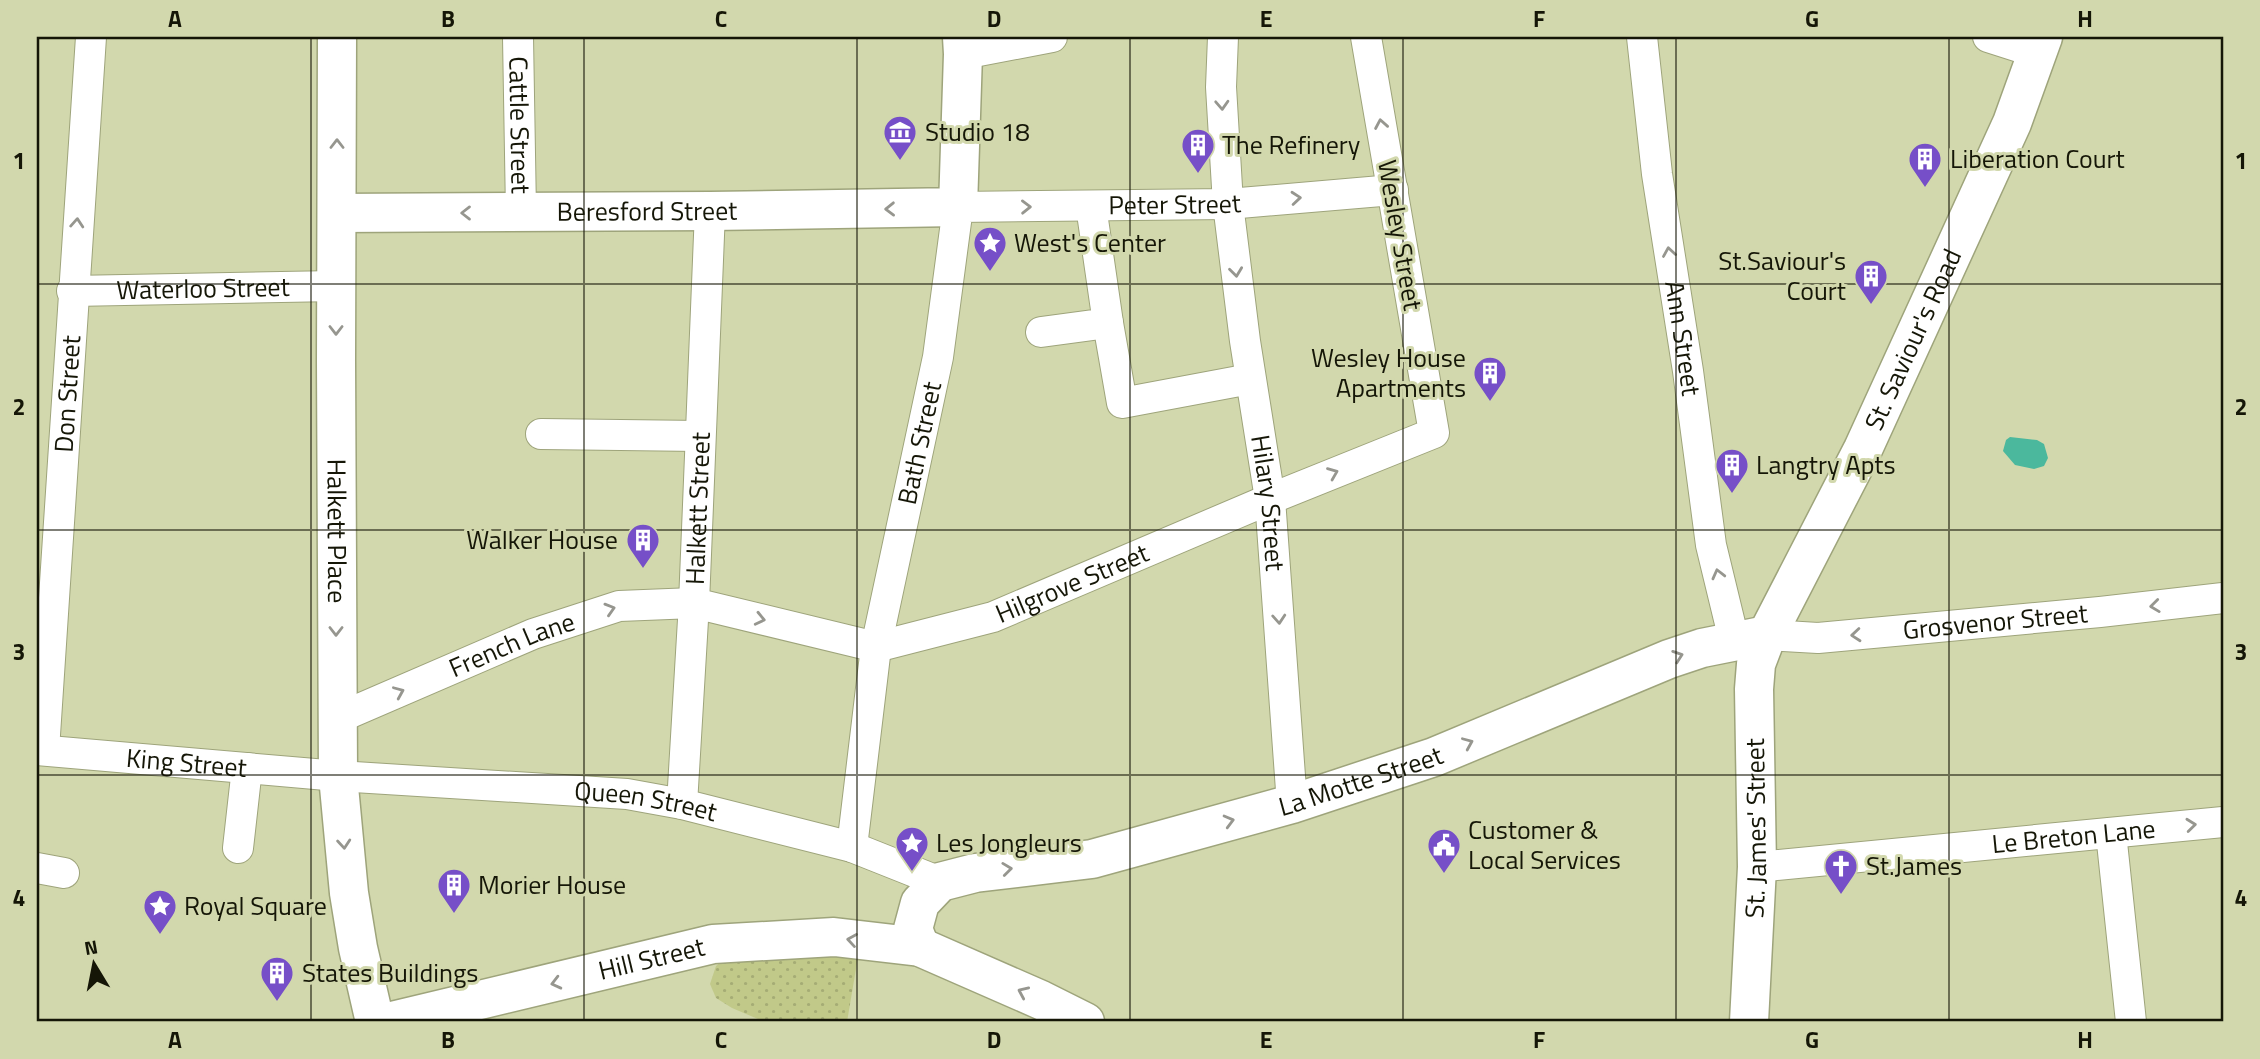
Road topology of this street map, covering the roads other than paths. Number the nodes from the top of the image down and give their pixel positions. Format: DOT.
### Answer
graph roads {
  1 [pos="91,37"];
  2 [pos="337,37"];
  3 [pos="518,37"];
  4 [pos="1052,37"];
  5 [pos="1223,37"];
  6 [pos="1366,37"];
  7 [pos="1642,37"];
  8 [pos="1989,37"];
  9 [pos="963,45"];
  10 [pos="2040,45"];
  11 [pos="1393,190"];
  12 [pos="1228,204"];
  13 [pos="1091,206"];
  14 [pos="958,207"];
  15 [pos="710,211"];
  16 [pos="521,212"];
  17 [pos="337,213"];
  18 [pos="335,286"];
  19 [pos="72,291"];
  20 [pos="1108,323"];
  21 [pos="1041,332"];
  22 [pos="1250,379"];
  23 [pos="1434,433"];
  24 [pos="541,434"];
  25 [pos="700,436"];
  26 [pos="1270,499"];
  27 [pos="2223,598"];
  28 [pos="694,603"];
  29 [pos="1750,637"];
  30 [pos="876,647"];
  31 [pos="336,719"];
  32 [pos="40,750"];
  33 [pos="247,768"];
  34 [pos="338,776"];
  35 [pos="682,804"];
  36 [pos="1292,804"];
  37 [pos="2223,822"];
  38 [pos="2111,833"];
  39 [pos="852,847"];
  40 [pos="238,848"];
  41 [pos="1757,867"];
  42 [pos="940,882"];
  43 [pos="920,947"];
  44 [pos="375,1022"];
  45 [pos="388,1022"];
  46 [pos="1085,1022"];
  47 [pos="1749,1022"];
  48 [pos="2131,1022"];
  19 -- 1 [label="street, Don Street, one-way"];
  17 -- 2 [label="main road, Halkett Place, one-way"];
  3 -- 16 [label="street, Cattle Street"];
  4 -- 9 [label="street"];
  5 -- 12 [label="street, Hilary Street, one-way"];
  11 -- 6 [label="street, Wesley Street, one-way"];
  29 -- 7 [label="street, Ann Street, one-way"];
  8 -- 10 [label="street"];
  9 -- 14 [label="main road, Bath Street"];
  10 -- 29 [label="main road, St. Saviour's Road"];
  12 -- 11 [label="street, Peter Street, one-way"];
  11 -- 23 [label="street, Wesley Street"];
  12 -- 13 [label="street, Peter Street"];
  12 -- 22 [label="street, Hilary Street, one-way"];
  14 -- 13 [label="street, Peter Street, one-way"];
  13 -- 20 [label="street"];
  14 -- 15 [label="main road, Beresford Street, one-way"];
  14 -- 30 [label="street, Bath Street"];
  15 -- 16 [label="main road, Beresford Street"];
  15 -- 25 [label="street, Halkett Street"];
  16 -- 17 [label="main road, Beresford Street, one-way"];
  17 -- 18 [label="main road, Halkett Place"];
  18 -- 19 [label="street, Waterloo Street"];
  18 -- 31 [label="main road, Halkett Place, one-way"];
  19 -- 32 [label="street, Don Street"];
  20 -- 21 [label="street"];
  20 -- 22 [label="street"];
  22 -- 26 [label="street, Hilary Street"];
  26 -- 23 [label="street, Hilgrove Street, one-way"];
  24 -- 25 [label="street"];
  25 -- 28 [label="street, Halkett Street"];
  26 -- 30 [label="street, Hilgrove Street"];
  26 -- 36 [label="street, Hilary Street, one-way"];
  27 -- 29 [label="street, Grosvenor Street, one-way"];
  28 -- 30 [label="street, Hilgrove Street, one-way"];
  31 -- 28 [label="street, French Lane, one-way"];
  28 -- 35 [label="street, Halkett Street"];
  36 -- 29 [label="main road, La Motte Street, one-way"];
  29 -- 41 [label="main road, St. James' Street"];
  30 -- 39 [label="street, Bath Street"];
  31 -- 34 [label="main road, Halkett Place"];
  32 -- 33 [label="street, King Street"];
  33 -- 34 [label="street, King Street"];
  33 -- 40 [label="street"];
  34 -- 35 [label="street, Queen Street"];
  34 -- 44 [label="main road, Halkett Place, one-way"];
  35 -- 39 [label="street, Queen Street"];
  42 -- 36 [label="main road, La Motte Street, one-way"];
  38 -- 37 [label="street, Le Breton Lane, one-way"];
  38 -- 41 [label="street, Le Breton Lane"];
  38 -- 48 [label="street"];
  39 -- 42 [label="street, Queen Street"];
  41 -- 47 [label="main road, St. James' Street"];
  42 -- 43 [label="main road"];
  43 -- 45 [label="main road, Hill Street, one-way"];
  46 -- 43 [label="main road, Hill Street, one-way"];
}
